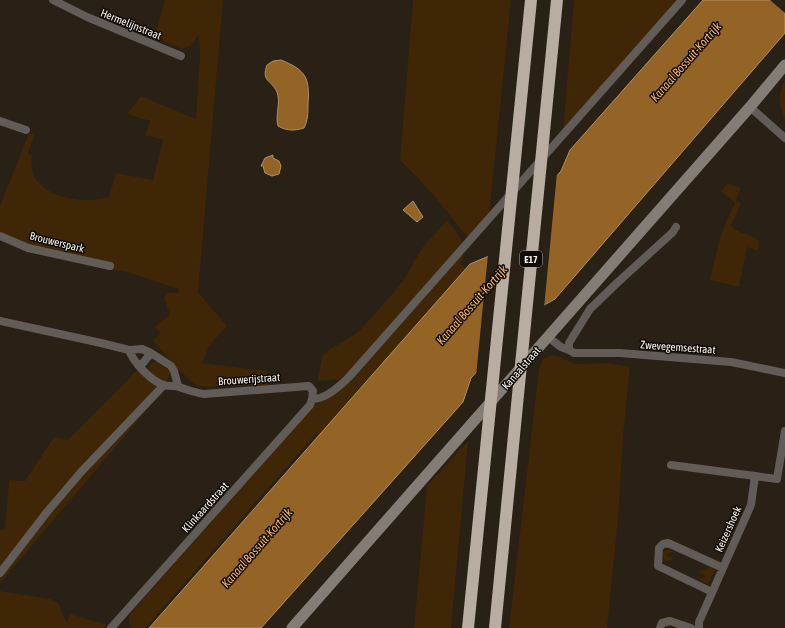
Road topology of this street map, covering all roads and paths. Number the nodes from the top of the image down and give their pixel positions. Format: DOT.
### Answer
graph roads {
  1 [pos="53,0"];
  2 [pos="530,0"];
  3 [pos="557,0"];
  4 [pos="682,0"];
  5 [pos="181,56"];
  6 [pos="785,66"];
  7 [pos="750,108"];
  8 [pos="0,121"];
  9 [pos="26,130"];
  10 [pos="785,138"];
  11 [pos="676,227"];
  12 [pos="0,236"];
  13 [pos="110,266"];
  14 [pos="0,321"];
  15 [pos="548,337"];
  16 [pos="129,350"];
  17 [pos="569,350"];
  18 [pos="151,353"];
  19 [pos="138,365"];
  20 [pos="785,373"];
  21 [pos="164,385"];
  22 [pos="178,386"];
  23 [pos="312,399"];
  24 [pos="785,431"];
  25 [pos="671,465"];
  26 [pos="755,476"];
  27 [pos="781,478"];
  28 [pos="722,568"];
  29 [pos="0,573"];
  30 [pos="712,592"];
  31 [pos="111,628"];
  32 [pos="292,628"];
  33 [pos="468,628"];
  34 [pos="495,628"];
  35 [pos="660,628"];
  36 [pos="691,628"];
  37 [pos="699,628"];
  1 -- 5 [label="street, Hermelijnstraat"];
  2 -- 33 [label="highway, E17"];
  3 -- 34 [label="highway, E17"];
  4 -- 23 [label="street"];
  6 -- 7 [label="street, Kanaalstraat"];
  7 -- 10 [label="street"];
  7 -- 15 [label="street, Kanaalstraat"];
  8 -- 9 [label="street"];
  11 -- 17 [label="street"];
  12 -- 13 [label="street, Brouwerspark"];
  14 -- 16 [label="street"];
  15 -- 17 [label="street, Zwevegemsestraat"];
  15 -- 32 [label="street, Kanaalstraat"];
  16 -- 18 [label="street"];
  16 -- 19 [label="street, Brouwerijstraat"];
  17 -- 20 [label="street, Zwevegemsestraat"];
  18 -- 19 [label="street"];
  18 -- 22 [label="street"];
  19 -- 21 [label="street, Brouwerijstraat"];
  21 -- 22 [label="street, Brouwerijstraat"];
  21 -- 29 [label="street"];
  22 -- 23 [label="street, Brouwerijstraat"];
  23 -- 31 [label="street, Klinkaardstraat"];
  24 -- 27 [label="street"];
  25 -- 26 [label="street"];
  26 -- 27 [label="street"];
  26 -- 28 [label="street, Keizershoek"];
  28 -- 30 [label="street, Keizershoek"];
  28 -- 30 [label="street, Keizershoek"];
  30 -- 37 [label="street, Keizershoek"];
  35 -- 36 [label="street"];
}
